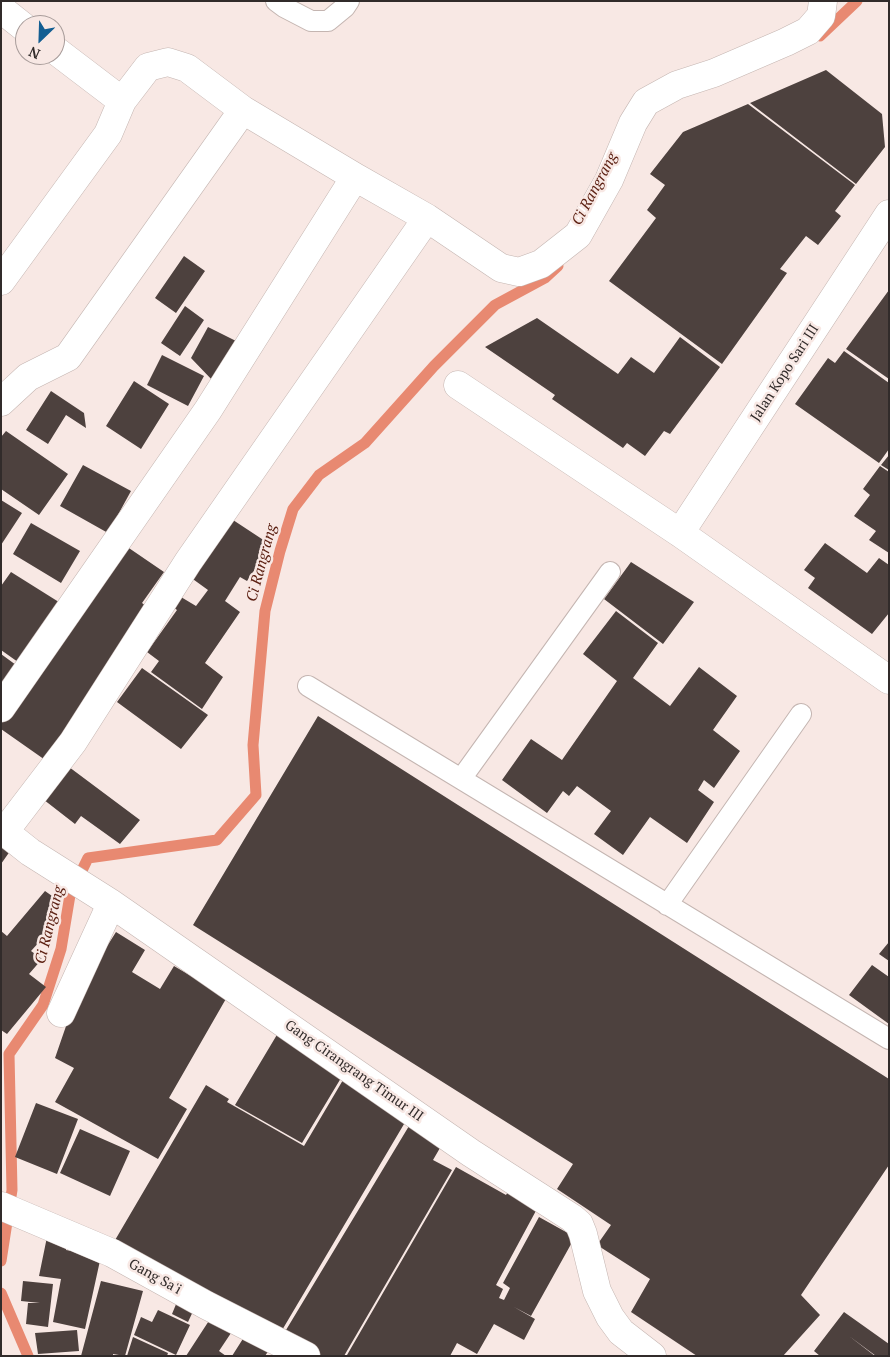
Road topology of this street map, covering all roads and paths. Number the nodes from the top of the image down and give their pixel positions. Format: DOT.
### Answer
graph roads {
  1 [pos="276,1"];
  2 [pos="349,1"];
  3 [pos="823,1"];
  4 [pos="1,9"];
  5 [pos="15,20"];
  6 [pos="65,58"];
  7 [pos="122,101"];
  8 [pos="243,110"];
  9 [pos="355,177"];
  10 [pos="889,214"];
  11 [pos="427,218"];
  12 [pos="1,281"];
  13 [pos="458,385"];
  14 [pos="1,402"];
  15 [pos="680,533"];
  16 [pos="610,572"];
  17 [pos="889,680"];
  18 [pos="308,686"];
  19 [pos="1,708"];
  20 [pos="801,714"];
  21 [pos="461,779"];
  22 [pos="3,830"];
  23 [pos="110,903"];
  24 [pos="667,905"];
  25 [pos="61,1013"];
  26 [pos="889,1039"];
  27 [pos="11,1210"];
  28 [pos="306,1356"];
  29 [pos="652,1356"];
  1 -- 2 [label="lane"];
  3 -- 11 [label="street"];
  4 -- 5 [label="street"];
  6 -- 7 [label="street"];
  7 -- 8 [label="street"];
  7 -- 12 [label="street"];
  8 -- 9 [label="street"];
  8 -- 14 [label="street"];
  9 -- 11 [label="street"];
  9 -- 19 [label="street"];
  10 -- 15 [label="street, Jalan Kopo Sari III"];
  11 -- 22 [label="street"];
  13 -- 15 [label="street"];
  15 -- 17 [label="street"];
  16 -- 21 [label="lane"];
  18 -- 21 [label="lane"];
  20 -- 24 [label="lane"];
  21 -- 24 [label="lane"];
  22 -- 23 [label="street, Gang Cirangrang Timur III"];
  23 -- 25 [label="street"];
  23 -- 29 [label="street, Gang Cirangrang Timur III"];
  24 -- 26 [label="lane"];
  27 -- 28 [label="street, Gang Sa'i"];
}
